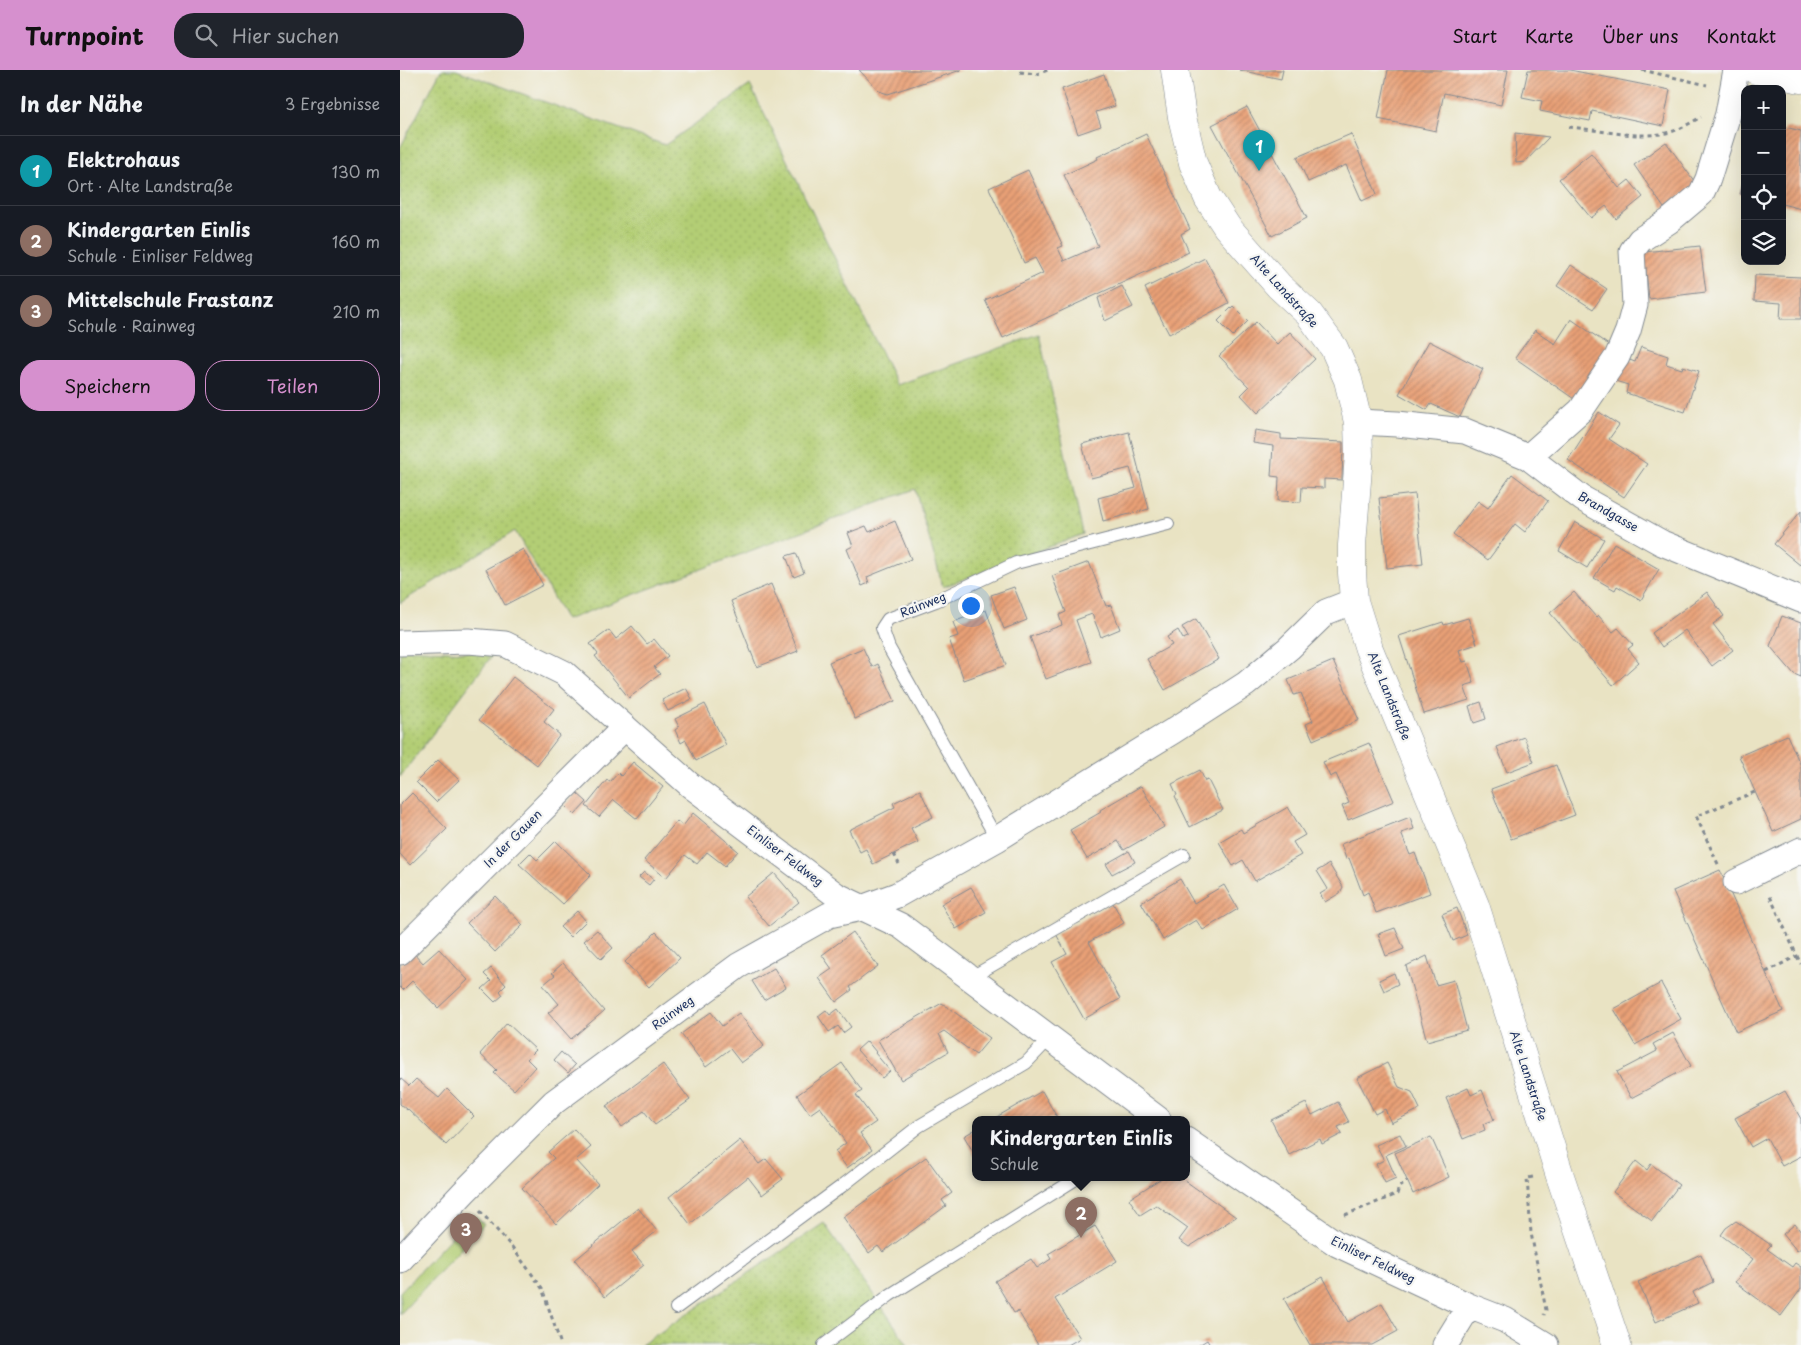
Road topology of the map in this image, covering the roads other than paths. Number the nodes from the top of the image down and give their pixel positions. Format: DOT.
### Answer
graph roads {
  1 [pos="1176,70"];
  2 [pos="1736,70"];
  3 [pos="1756,70"];
  4 [pos="1801,79"];
  5 [pos="1358,422"];
  6 [pos="1528,457"];
  7 [pos="1168,524"];
  8 [pos="1801,600"];
  9 [pos="1354,601"];
  10 [pos="400,643"];
  11 [pos="625,727"];
  12 [pos="997,839"];
  13 [pos="1801,850"];
  14 [pos="1184,855"];
  15 [pos="1736,882"];
  16 [pos="862,908"];
  17 [pos="400,952"];
  18 [pos="970,978"];
  19 [pos="1050,1038"];
  20 [pos="1154,1116"];
  21 [pos="1190,1143"];
  22 [pos="1074,1181"];
  23 [pos="400,1260"];
  24 [pos="1469,1306"];
  25 [pos="676,1308"];
  26 [pos="824,1345"];
  27 [pos="1445,1345"];
  28 [pos="1546,1345"];
  29 [pos="1618,1345"];
  1 -- 5 [label="main road, Alte Landstraße"];
  2 -- 6 [label="street"];
  3 -- 4 [label="main road"];
  5 -- 6 [label="street, Brandgasse"];
  5 -- 9 [label="main road, Alte Landstraße"];
  6 -- 8 [label="street, Brandgasse"];
  7 -- 12 [label="lane, Rainweg"];
  9 -- 12 [label="street, Rainweg"];
  9 -- 29 [label="main road, Alte Landstraße"];
  10 -- 11 [label="street, Einliser Feldweg"];
  11 -- 16 [label="street, Einliser Feldweg"];
  11 -- 17 [label="street, In der Gauen"];
  12 -- 16 [label="street, Rainweg"];
  13 -- 15 [label="street"];
  14 -- 18 [label="lane"];
  16 -- 18 [label="street, Einliser Feldweg"];
  16 -- 23 [label="street, Rainweg"];
  18 -- 19 [label="street, Einliser Feldweg"];
  19 -- 20 [label="street, Einliser Feldweg"];
  19 -- 25 [label="lane"];
  21 -- 24 [label="street, Einliser Feldweg"];
  22 -- 26 [label="lane"];
  24 -- 27 [label="street"];
  24 -- 28 [label="street, Einliser Feldweg"];
}
